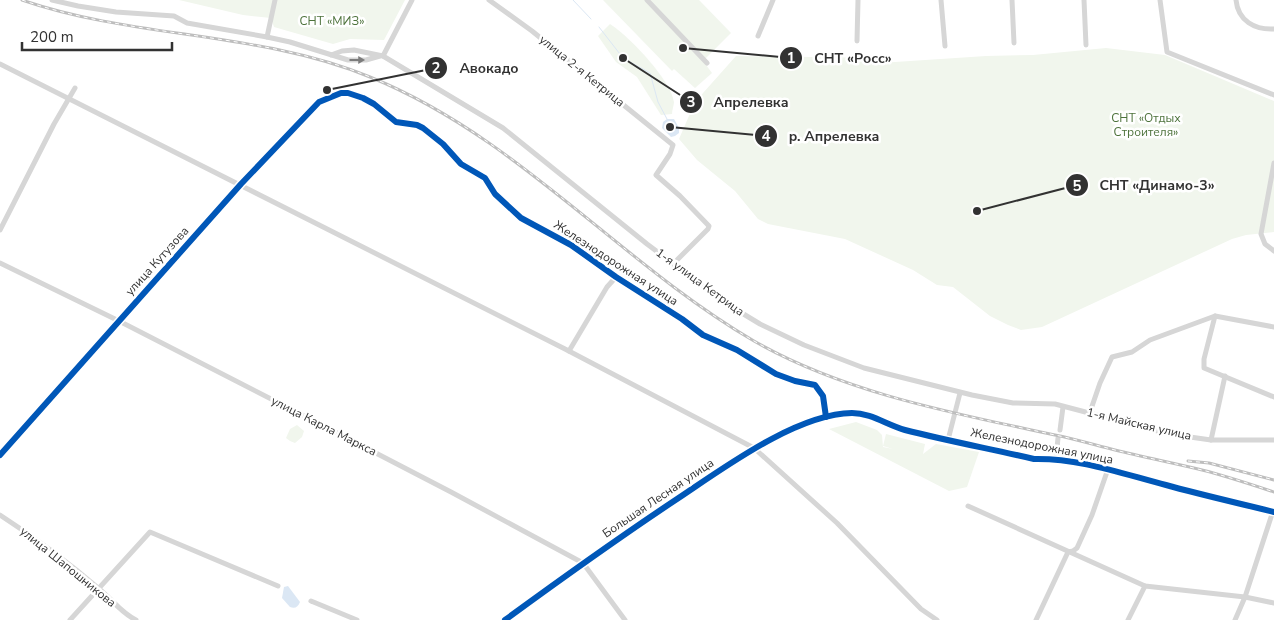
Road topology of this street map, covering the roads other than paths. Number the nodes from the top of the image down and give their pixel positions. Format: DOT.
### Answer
graph roads {
  1 [pos="52,0"];
  2 [pos="275,0"];
  3 [pos="412,0"];
  4 [pos="489,0"];
  5 [pos="647,0"];
  6 [pos="773,0"];
  7 [pos="858,0"];
  8 [pos="941,0"];
  9 [pos="1012,0"];
  10 [pos="1084,0"];
  11 [pos="1160,0"];
  12 [pos="1236,0"];
  13 [pos="1274,29"];
  14 [pos="758,36"];
  15 [pos="267,37"];
  16 [pos="857,42"];
  17 [pos="1014,43"];
  18 [pos="1086,45"];
  19 [pos="944,46"];
  20 [pos="331,55"];
  21 [pos="383,56"];
  22 [pos="706,63"];
  23 [pos="0,64"];
  24 [pos="74,88"];
  25 [pos="341,93"];
  26 [pos="1274,95"];
  27 [pos="68,99"];
  28 [pos="1274,162"];
  29 [pos="241,184"];
  30 [pos="0,230"];
  31 [pos="1274,251"];
  32 [pos="0,263"];
  33 [pos="673,264"];
  34 [pos="616,277"];
  35 [pos="1215,316"];
  36 [pos="119,321"];
  37 [pos="1274,327"];
  38 [pos="570,351"];
  39 [pos="1225,376"];
  40 [pos="960,393"];
  41 [pos="1274,397"];
  42 [pos="1063,407"];
  43 [pos="1090,412"];
  44 [pos="835,415"];
  45 [pos="826,417"];
  46 [pos="1060,430"];
  47 [pos="1058,438"];
  48 [pos="948,440"];
  49 [pos="1211,440"];
  50 [pos="1274,440"];
  51 [pos="754,448"];
  52 [pos="0,455"];
  53 [pos="1056,458"];
  54 [pos="1108,469"];
  55 [pos="968,506"];
  56 [pos="1274,511"];
  57 [pos="0,515"];
  58 [pos="1068,552"];
  59 [pos="583,563"];
  60 [pos="278,586"];
  61 [pos="1145,586"];
  62 [pos="99,588"];
  63 [pos="1245,598"];
  64 [pos="311,601"];
  65 [pos="1274,603"];
  66 [pos="70,620"];
  67 [pos="136,620"];
  68 [pos="357,620"];
  69 [pos="504,620"];
  70 [pos="625,620"];
  71 [pos="937,620"];
  72 [pos="1036,620"];
  73 [pos="1128,620"];
  74 [pos="1235,620"];
  1 -- 15 [label="street"];
  2 -- 15 [label="street"];
  3 -- 21 [label="street"];
  4 -- 33 [label="street, улица 2-я Кетрица"];
  5 -- 22 [label="street"];
  6 -- 14 [label="street"];
  7 -- 16 [label="street"];
  8 -- 19 [label="street"];
  9 -- 17 [label="street"];
  10 -- 18 [label="street"];
  11 -- 26 [label="street"];
  12 -- 13 [label="street"];
  15 -- 20 [label="street"];
  20 -- 21 [label="street, one-way"];
  20 -- 21 [label="street, 1-я улица Кетрица"];
  21 -- 33 [label="street, 1-я улица Кетрица"];
  23 -- 27 [label="street"];
  24 -- 27 [label="street"];
  25 -- 29 [label="street, улица Кутузова"];
  25 -- 34 [label="street, Железнодорожная улица"];
  27 -- 29 [label="street"];
  27 -- 30 [label="street"];
  28 -- 31 [label="street"];
  29 -- 36 [label="street, улица Кутузова"];
  29 -- 38 [label="street"];
  32 -- 36 [label="street, улица Карла Маркса"];
  33 -- 40 [label="street, 1-я улица Кетрица"];
  34 -- 38 [label="street"];
  34 -- 45 [label="street, Железнодорожная улица"];
  35 -- 37 [label="street"];
  35 -- 39 [label="street"];
  35 -- 43 [label="street"];
  36 -- 52 [label="street, улица Кутузова"];
  36 -- 59 [label="street, улица Карла Маркса"];
  38 -- 51 [label="street"];
  39 -- 41 [label="street"];
  39 -- 49 [label="street"];
  40 -- 42 [label="street, 1-я улица Кетрица"];
  40 -- 48 [label="street"];
  42 -- 43 [label="street, 1-я Майская улица"];
  42 -- 46 [label="street"];
  43 -- 49 [label="street, 1-я Майская улица"];
  44 -- 45 [label="street, Большая Лесная улица"];
  44 -- 48 [label="street, Железнодорожная улица"];
  45 -- 51 [label="street, Большая Лесная улица"];
  47 -- 53 [label="street"];
  48 -- 53 [label="street, Железнодорожная улица"];
  49 -- 50 [label="street, 1-я Майская улица"];
  51 -- 59 [label="street, Большая Лесная улица"];
  51 -- 71 [label="street"];
  53 -- 54 [label="street, Железнодорожная улица"];
  54 -- 56 [label="street, Железнодорожная улица"];
  54 -- 58 [label="street"];
  55 -- 58 [label="street"];
  56 -- 63 [label="street"];
  57 -- 62 [label="street, улица Шапошникова"];
  58 -- 61 [label="street"];
  58 -- 72 [label="street"];
  59 -- 69 [label="street, Большая Лесная улица"];
  59 -- 70 [label="street, улица Карла Маркса"];
  60 -- 62 [label="street"];
  61 -- 63 [label="street"];
  61 -- 73 [label="street"];
  62 -- 66 [label="street"];
  62 -- 67 [label="street, улица Шапошникова"];
  63 -- 65 [label="street"];
  63 -- 74 [label="street"];
  64 -- 68 [label="street"];
}
